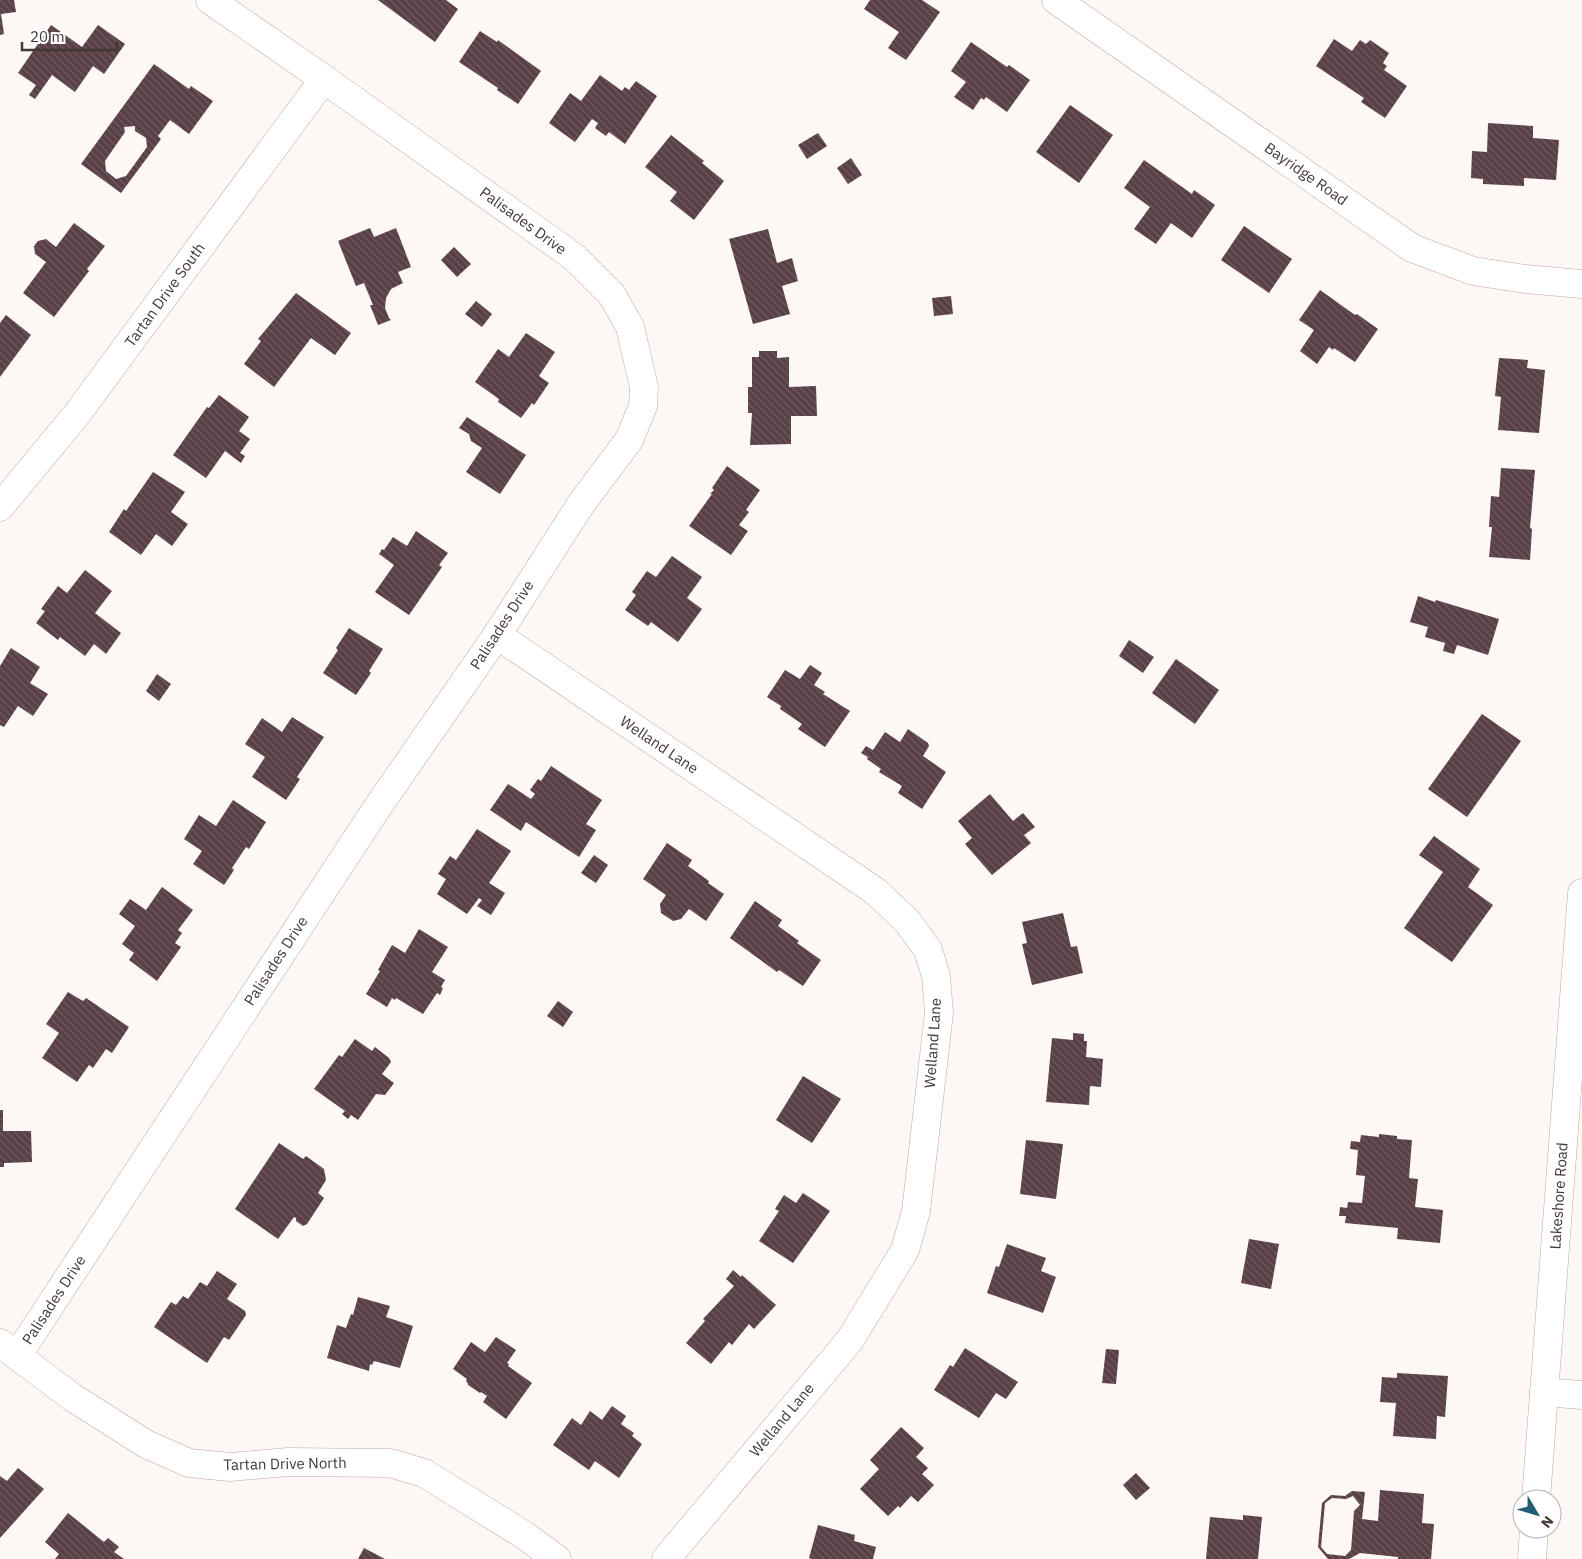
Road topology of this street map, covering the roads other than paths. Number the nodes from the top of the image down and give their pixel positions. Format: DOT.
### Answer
graph roads {
  1 [pos="210,0"];
  2 [pos="1056,0"];
  3 [pos="324,79"];
  4 [pos="1582,284"];
  5 [pos="0,507"];
  6 [pos="497,635"];
  7 [pos="1582,893"];
  8 [pos="9,1349"];
  9 [pos="1544,1392"];
  10 [pos="1582,1396"];
  11 [pos="1537,1489"];
  12 [pos="1533,1539"];
  13 [pos="558,1559"];
  14 [pos="666,1559"];
  15 [pos="1532,1559"];
  1 -- 3 [label="street, Palisades Drive"];
  2 -- 4 [label="street, Bayridge Road"];
  3 -- 5 [label="street, Tartan Drive South"];
  3 -- 6 [label="street, Palisades Drive"];
  6 -- 8 [label="street, Palisades Drive"];
  6 -- 14 [label="street, Welland Lane"];
  7 -- 9 [label="street, Lakeshore Road"];
  8 -- 13 [label="street, Tartan Drive North"];
  9 -- 10 [label="street"];
  9 -- 11 [label="street, Lakeshore Road"];
  12 -- 15 [label="street"];
}
